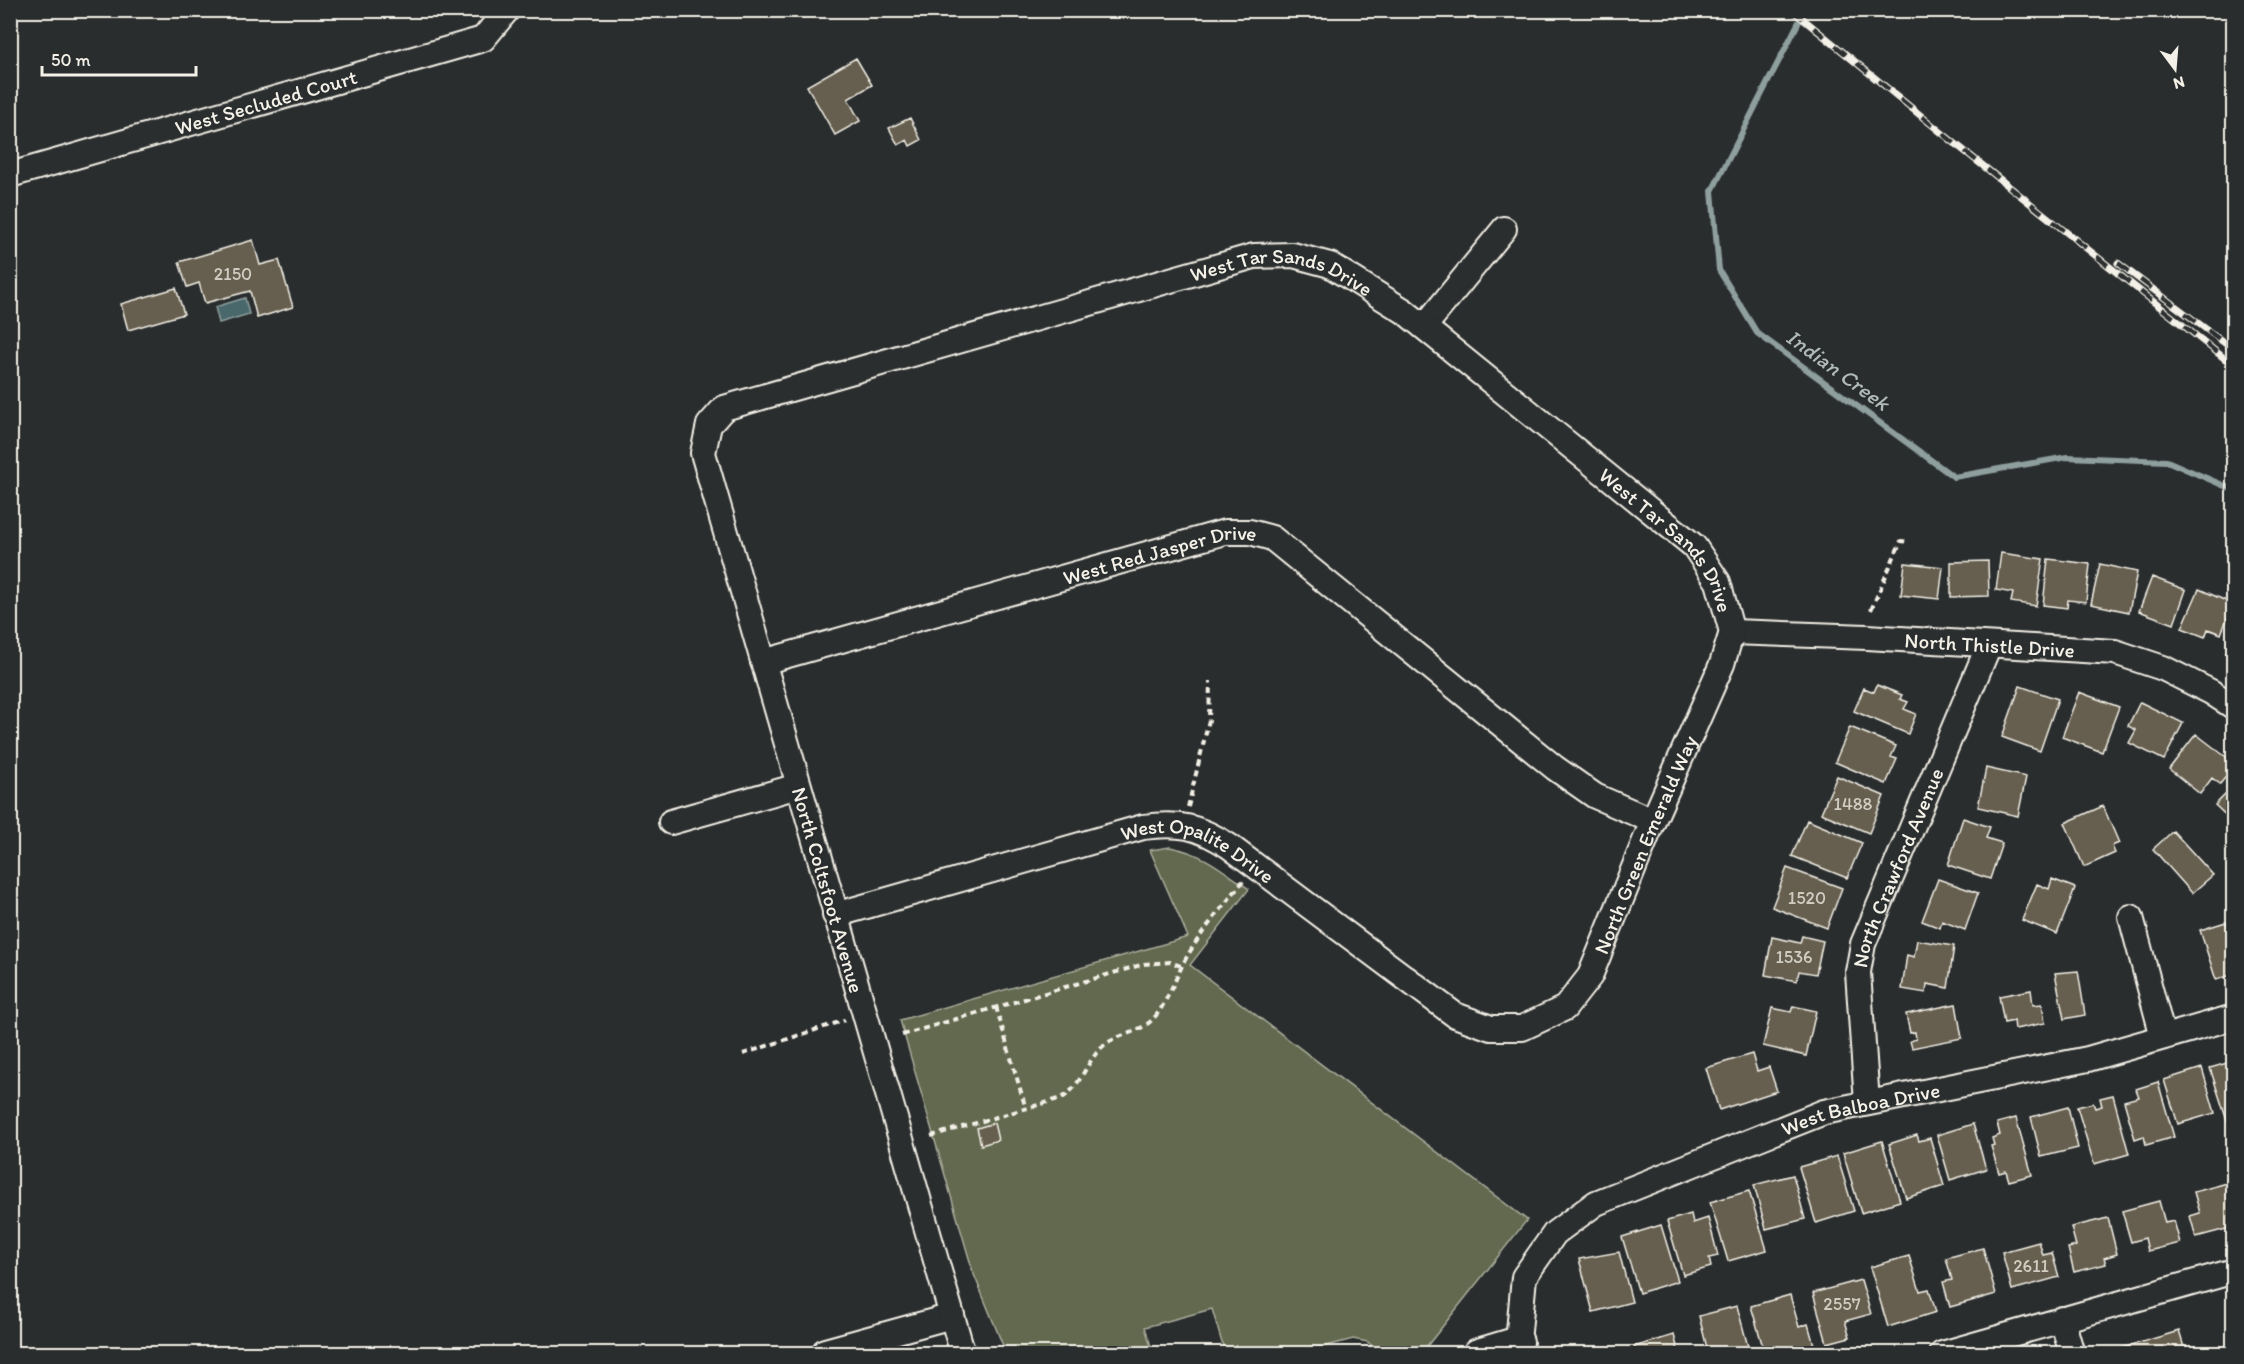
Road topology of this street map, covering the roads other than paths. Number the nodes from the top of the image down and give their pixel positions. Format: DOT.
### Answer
graph roads {
  1 [pos="507,10"];
  2 [pos="10,175"];
  3 [pos="1504,229"];
  4 [pos="1424,327"];
  5 [pos="710,425"];
  6 [pos="1732,632"];
  7 [pos="1989,645"];
  8 [pos="763,662"];
  9 [pos="2234,707"];
  10 [pos="798,786"];
  11 [pos="1653,821"];
  12 [pos="671,822"];
  13 [pos="835,915"];
  14 [pos="2131,917"];
  15 [pos="2234,1017"];
  16 [pos="1522,1029"];
  17 [pos="2163,1037"];
  18 [pos="1867,1103"];
  19 [pos="2234,1271"];
  20 [pos="952,1316"];
  21 [pos="2062,1320"];
  22 [pos="1519,1348"];
  23 [pos="825,1351"];
  24 [pos="963,1353"];
  25 [pos="1478,1353"];
  26 [pos="1942,1353"];
  27 [pos="2072,1353"];
  1 -- 2 [label="street, West Secluded Court"];
  3 -- 4 [label="street"];
  4 -- 5 [label="street, West Tar Sands Drive"];
  4 -- 6 [label="street, West Tar Sands Drive"];
  5 -- 8 [label="street, North Coltsfoot Avenue"];
  6 -- 7 [label="street, North Thistle Drive"];
  6 -- 11 [label="street, North Green Emerald Way"];
  7 -- 9 [label="street, North Thistle Drive"];
  7 -- 18 [label="street, North Crawford Avenue"];
  8 -- 10 [label="street, North Coltsfoot Avenue"];
  8 -- 11 [label="street, West Red Jasper Drive"];
  10 -- 12 [label="street"];
  10 -- 13 [label="street, North Coltsfoot Avenue"];
  11 -- 16 [label="street, North Green Emerald Way"];
  13 -- 16 [label="street, West Opalite Drive"];
  13 -- 20 [label="street, North Coltsfoot Avenue"];
  14 -- 17 [label="street"];
  15 -- 17 [label="street, West Balboa Drive"];
  17 -- 18 [label="street, West Balboa Drive"];
  18 -- 22 [label="street, West Balboa Drive"];
  19 -- 21 [label="street"];
  20 -- 23 [label="street"];
  20 -- 24 [label="street, North Coltsfoot Avenue"];
  21 -- 26 [label="street"];
  21 -- 27 [label="street"];
  22 -- 25 [label="street"];
}
